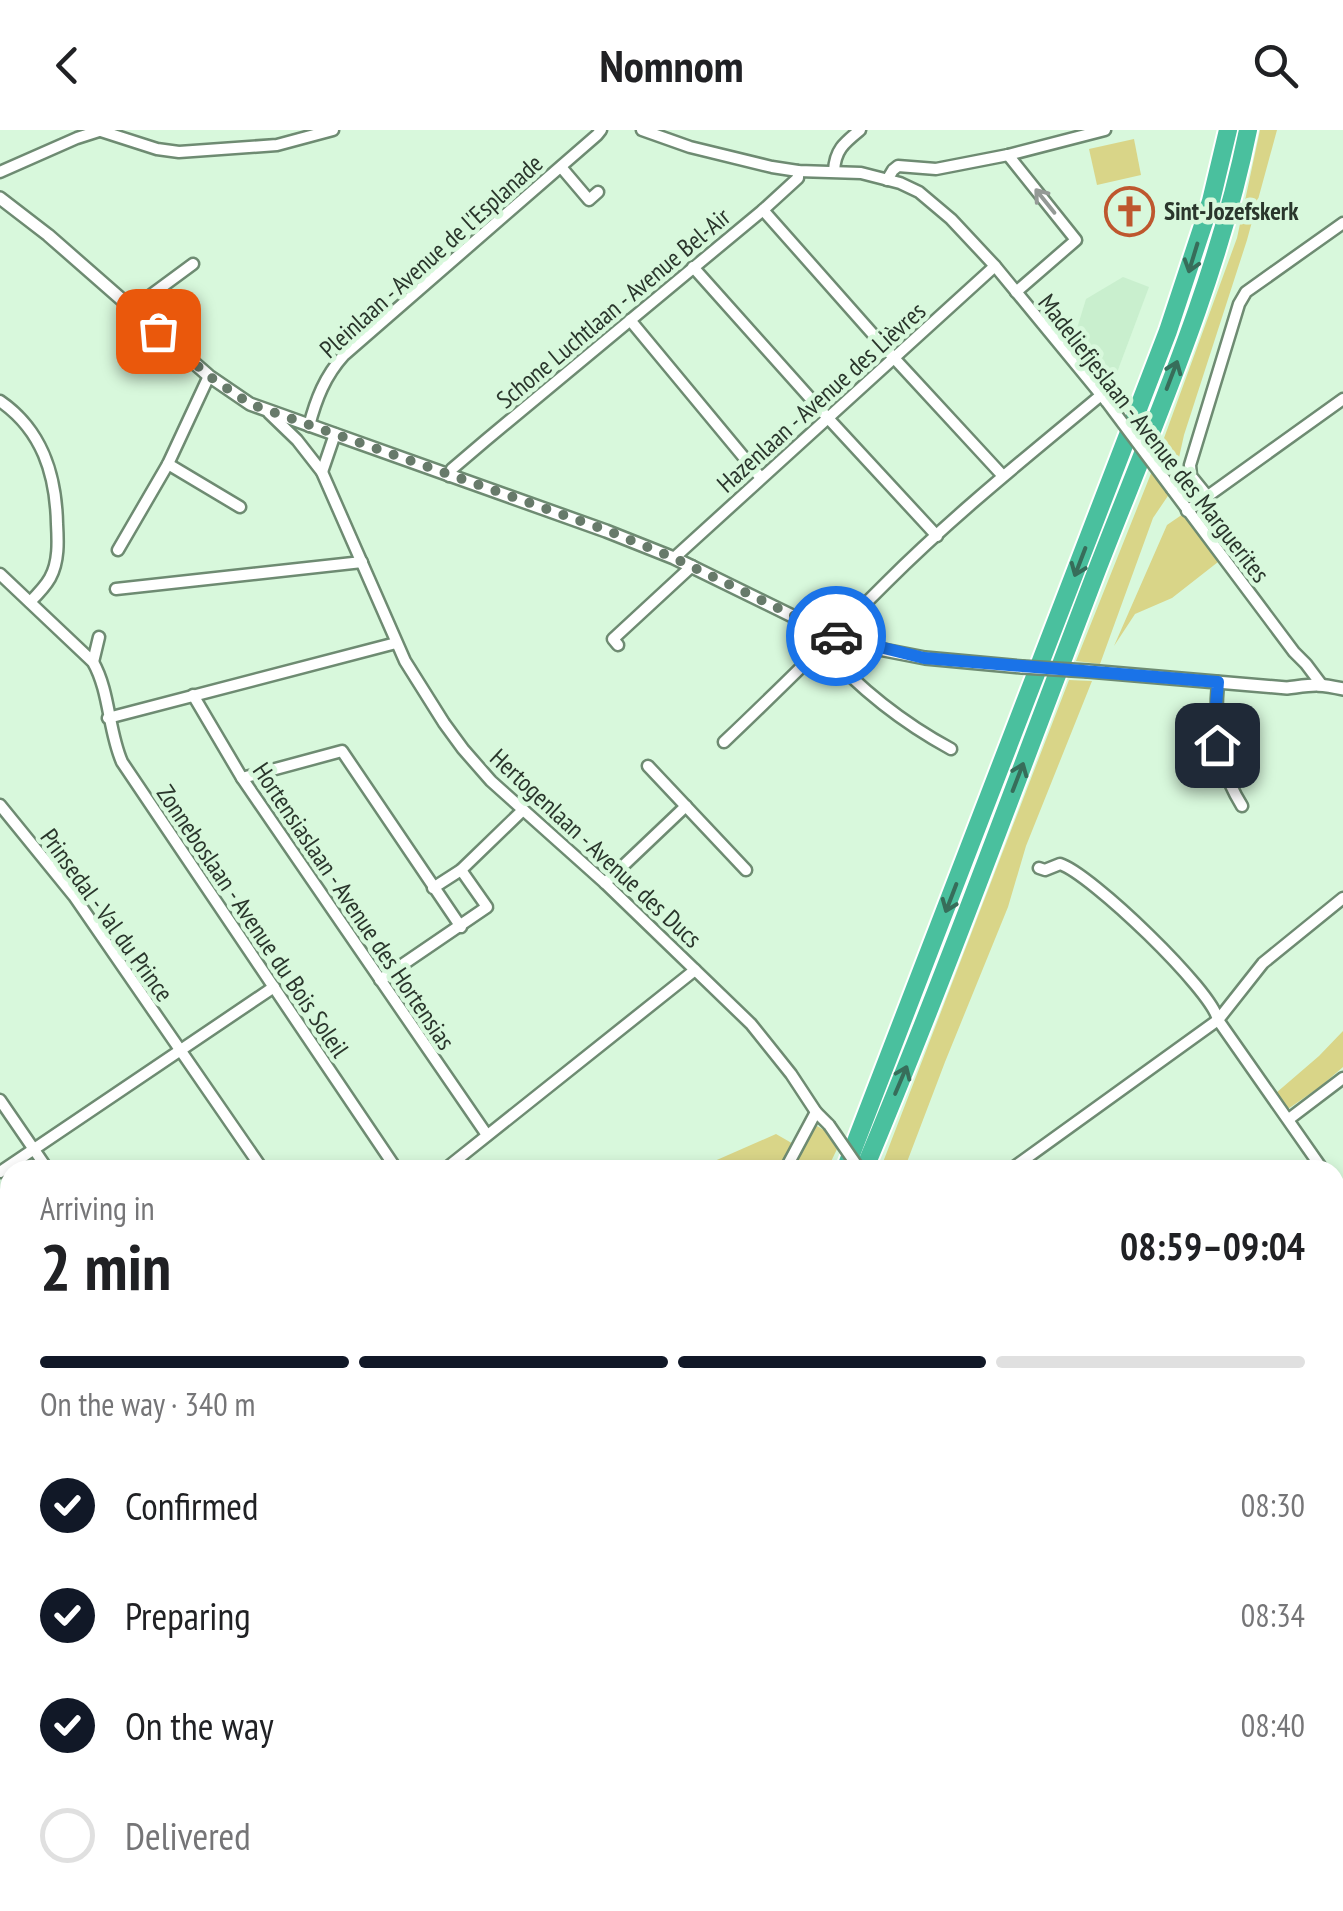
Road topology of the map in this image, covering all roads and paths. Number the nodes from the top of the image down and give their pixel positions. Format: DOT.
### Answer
graph roads {
  1 [pos="102,130"];
  2 [pos="333,130"];
  3 [pos="600,130"];
  4 [pos="642,130"];
  5 [pos="860,130"];
  6 [pos="1105,130"];
  7 [pos="1228,130"];
  8 [pos="1248,130"];
  9 [pos="1089,132"];
  10 [pos="1008,155"];
  11 [pos="904,165"];
  12 [pos="560,166"];
  13 [pos="798,170"];
  14 [pos="834,171"];
  15 [pos="0,172"];
  16 [pos="887,180"];
  17 [pos="900,184"];
  18 [pos="598,192"];
  19 [pos="0,198"];
  20 [pos="763,210"];
  21 [pos="1343,223"];
  22 [pos="193,264"];
  23 [pos="995,266"];
  24 [pos="693,267"];
  25 [pos="1016,292"];
  26 [pos="132,309"];
  27 [pos="630,320"];
  28 [pos="894,358"];
  29 [pos="209,376"];
  30 [pos="1343,398"];
  31 [pos="1104,399"];
  32 [pos="0,400"];
  33 [pos="269,413"];
  34 [pos="827,418"];
  35 [pos="309,426"];
  36 [pos="335,434"];
  37 [pos="168,464"];
  38 [pos="322,472"];
  39 [pos="449,476"];
  40 [pos="1002,476"];
  41 [pos="761,478"];
  42 [pos="1208,496"];
  43 [pos="240,507"];
  44 [pos="1187,511"];
  45 [pos="938,536"];
  46 [pos="118,550"];
  47 [pos="674,558"];
  48 [pos="362,562"];
  49 [pos="692,566"];
  50 [pos="0,574"];
  51 [pos="116,589"];
  52 [pos="30,602"];
  53 [pos="100,636"];
  54 [pos="834,636"];
  55 [pos="396,643"];
  56 [pos="618,645"];
  57 [pos="822,646"];
  58 [pos="93,662"];
  59 [pos="1218,682"];
  60 [pos="1315,684"];
  61 [pos="1343,689"];
  62 [pos="193,696"];
  63 [pos="108,718"];
  64 [pos="724,742"];
  65 [pos="951,749"];
  66 [pos="648,766"];
  67 [pos="242,778"];
  68 [pos="0,806"];
  69 [pos="686,806"];
  70 [pos="1242,806"];
  71 [pos="523,810"];
  72 [pos="1038,868"];
  73 [pos="461,870"];
  74 [pos="746,870"];
  75 [pos="606,883"];
  76 [pos="433,888"];
  77 [pos="1343,898"];
  78 [pos="461,927"];
  79 [pos="695,970"];
  80 [pos="380,980"];
  81 [pos="274,987"];
  82 [pos="1218,1020"];
  83 [pos="180,1050"];
  84 [pos="1343,1078"];
  85 [pos="0,1100"];
  86 [pos="816,1112"];
  87 [pos="1289,1119"];
  88 [pos="487,1135"];
  89 [pos="34,1149"];
  90 [pos="18,1160"];
  91 [pos="41,1160"];
  92 [pos="256,1160"];
  93 [pos="390,1160"];
  94 [pos="456,1160"];
  95 [pos="791,1160"];
  96 [pos="848,1160"];
  97 [pos="855,1160"];
  98 [pos="866,1160"];
  99 [pos="1024,1160"];
  100 [pos="1316,1160"];
  1 -- 2 [label="street"];
  1 -- 15 [label="street"];
  3 -- 12 [label="street, Pleinlaan - Avenue de l'Esplanade"];
  4 -- 13 [label="street, Madeliefjeslaan - Avenue des Marguerites"];
  5 -- 14 [label="street"];
  6 -- 9 [label="street"];
  7 -- 96 [label="highway, one-way"];
  98 -- 8 [label="highway, one-way"];
  9 -- 10 [label="street"];
  10 -- 11 [label="street"];
  25 -- 10 [label="street, one-way"];
  11 -- 16 [label="street"];
  11 -- 17 [label="street"];
  12 -- 18 [label="street"];
  12 -- 35 [label="street, Pleinlaan - Avenue de l'Esplanade"];
  13 -- 14 [label="street, Madeliefjeslaan - Avenue des Marguerites"];
  13 -- 20 [label="street, Schone Luchtlaan - Avenue Bel-Air"];
  14 -- 16 [label="street, Madeliefjeslaan - Avenue des Marguerites"];
  16 -- 17 [label="street, Madeliefjeslaan - Avenue des Marguerites"];
  17 -- 23 [label="street, Madeliefjeslaan - Avenue des Marguerites"];
  19 -- 26 [label="street"];
  20 -- 24 [label="street, Schone Luchtlaan - Avenue Bel-Air"];
  20 -- 28 [label="street"];
  21 -- 42 [label="street"];
  22 -- 26 [label="street"];
  23 -- 25 [label="street, Madeliefjeslaan - Avenue des Marguerites"];
  23 -- 28 [label="street, Hazenlaan - Avenue des Lièvres"];
  24 -- 27 [label="street, Schone Luchtlaan - Avenue Bel-Air"];
  24 -- 34 [label="street"];
  25 -- 31 [label="street, Madeliefjeslaan - Avenue des Marguerites"];
  26 -- 29 [label="street"];
  27 -- 39 [label="street, Schone Luchtlaan - Avenue Bel-Air"];
  27 -- 41 [label="street"];
  28 -- 34 [label="street, Hazenlaan - Avenue des Lièvres"];
  28 -- 40 [label="street"];
  29 -- 33 [label="street"];
  29 -- 37 [label="street"];
  30 -- 42 [label="street"];
  31 -- 40 [label="street"];
  31 -- 44 [label="street, Madeliefjeslaan - Avenue des Marguerites, bridge"];
  32 -- 52 [label="street"];
  33 -- 35 [label="street"];
  33 -- 38 [label="street, Hertogenlaan - Avenue des Ducs"];
  34 -- 41 [label="street, Hazenlaan - Avenue des Lièvres"];
  34 -- 45 [label="street"];
  35 -- 36 [label="street"];
  36 -- 38 [label="street"];
  36 -- 39 [label="street"];
  37 -- 43 [label="street"];
  37 -- 46 [label="street"];
  38 -- 48 [label="street, Hertogenlaan - Avenue des Ducs"];
  39 -- 47 [label="street"];
  40 -- 45 [label="street"];
  41 -- 47 [label="street, Hazenlaan - Avenue des Lièvres"];
  42 -- 44 [label="street"];
  44 -- 60 [label="street, Madeliefjeslaan - Avenue des Marguerites"];
  45 -- 54 [label="street"];
  47 -- 49 [label="street"];
  48 -- 51 [label="street"];
  48 -- 55 [label="street, Hertogenlaan - Avenue des Ducs"];
  49 -- 54 [label="street"];
  49 -- 56 [label="street"];
  50 -- 52 [label="street"];
  52 -- 58 [label="street"];
  53 -- 58 [label="street"];
  54 -- 57 [label="street"];
  54 -- 59 [label="street, bridge"];
  55 -- 62 [label="street"];
  55 -- 71 [label="street, Hertogenlaan - Avenue des Ducs"];
  57 -- 64 [label="street"];
  57 -- 65 [label="street"];
  58 -- 63 [label="street, Zonneboslaan - Avenue du Bois Soleil"];
  59 -- 60 [label="street"];
  59 -- 70 [label="street"];
  60 -- 61 [label="street"];
  62 -- 63 [label="street"];
  62 -- 67 [label="street, Hortensiaslaan - Avenue des Hortensias"];
  63 -- 81 [label="street, Zonneboslaan - Avenue du Bois Soleil"];
  66 -- 69 [label="street"];
  67 -- 76 [label="street"];
  67 -- 80 [label="street, Hortensiaslaan - Avenue des Hortensias"];
  68 -- 83 [label="street, Prinsedal - Val du Prince"];
  69 -- 74 [label="street"];
  69 -- 75 [label="street"];
  71 -- 73 [label="street"];
  71 -- 75 [label="street, Hertogenlaan - Avenue des Ducs"];
  72 -- 82 [label="street"];
  73 -- 76 [label="street"];
  73 -- 78 [label="street"];
  75 -- 79 [label="street, Hertogenlaan - Avenue des Ducs"];
  76 -- 78 [label="street"];
  77 -- 82 [label="street"];
  78 -- 80 [label="street"];
  79 -- 86 [label="street, Hertogenlaan - Avenue des Ducs"];
  79 -- 88 [label="street"];
  80 -- 88 [label="street, Hortensiaslaan - Avenue des Hortensias"];
  81 -- 83 [label="street"];
  81 -- 93 [label="street, Zonneboslaan - Avenue du Bois Soleil"];
  82 -- 87 [label="street"];
  82 -- 99 [label="street"];
  83 -- 89 [label="street"];
  83 -- 92 [label="street, Prinsedal - Val du Prince"];
  84 -- 87 [label="street"];
  85 -- 89 [label="street"];
  86 -- 95 [label="street"];
  86 -- 97 [label="street, Hertogenlaan - Avenue des Ducs, bridge"];
  87 -- 100 [label="street"];
  88 -- 94 [label="street"];
  89 -- 90 [label="street"];
  89 -- 91 [label="street"];
}
